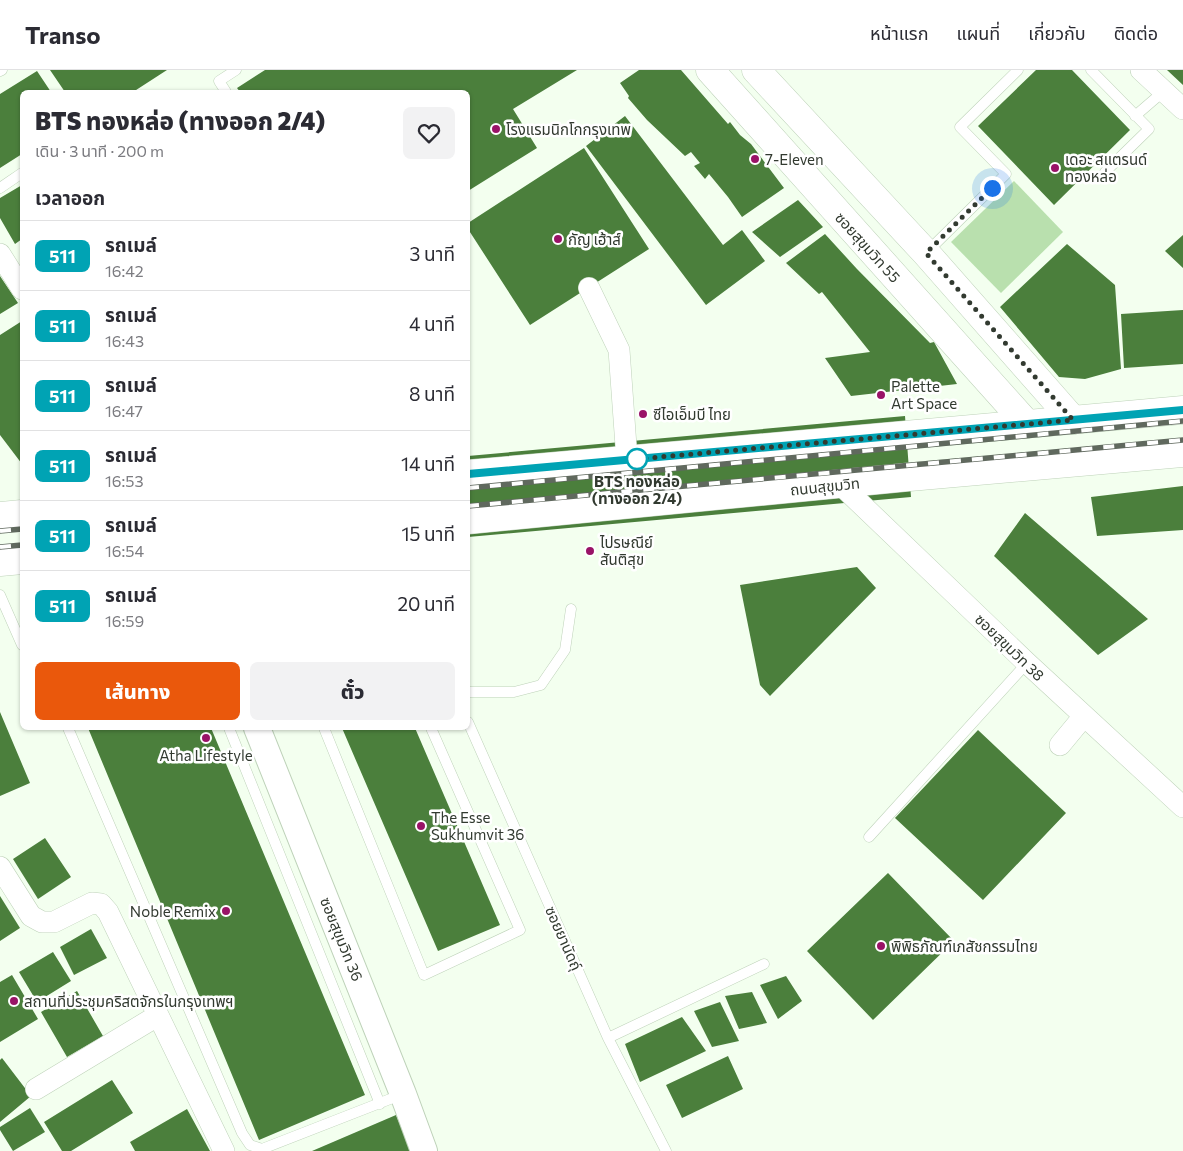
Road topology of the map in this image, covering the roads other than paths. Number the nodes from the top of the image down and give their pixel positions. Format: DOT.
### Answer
graph roads {
  1 [pos="236,70"];
  2 [pos="710,70"];
  3 [pos="756,70"];
  4 [pos="1018,70"];
  5 [pos="1091,70"];
  6 [pos="1141,70"];
  7 [pos="225,90"];
  8 [pos="1164,91"];
  9 [pos="1183,108"];
  10 [pos="1136,116"];
  11 [pos="1105,172"];
  12 [pos="20,174"];
  13 [pos="0,188"];
  14 [pos="926,253"];
  15 [pos="0,254"];
  16 [pos="20,286"];
  17 [pos="589,288"];
  18 [pos="1183,410"];
  19 [pos="1073,420"];
  20 [pos="1027,424"];
  21 [pos="1183,453"];
  22 [pos="627,460"];
  23 [pos="1082,462"];
  24 [pos="1028,466"];
  25 [pos="470,474"];
  26 [pos="840,484"];
  27 [pos="20,514"];
  28 [pos="0,516"];
  29 [pos="470,520"];
  30 [pos="20,560"];
  31 [pos="0,562"];
  32 [pos="0,595"];
  33 [pos="571,609"];
  34 [pos="20,641"];
  35 [pos="1027,663"];
  36 [pos="470,692"];
  37 [pos="1084,716"];
  38 [pos="470,727"];
  39 [pos="69,730"];
  40 [pos="230,730"];
  41 [pos="258,730"];
  42 [pos="325,730"];
  43 [pos="432,730"];
  44 [pos="1060,745"];
  45 [pos="1183,807"];
  46 [pos="869,837"];
  47 [pos="0,867"];
  48 [pos="764,964"];
  49 [pos="157,1016"];
  50 [pos="608,1038"];
  51 [pos="36,1089"];
  52 [pos="392,1099"];
  53 [pos="224,1151"];
  54 [pos="424,1151"];
  55 [pos="666,1151"];
  1 -- 7 [label="lane"];
  2 -- 20 [label="main road, ซอยสุขุมวิท 55"];
  3 -- 14 [label="main road"];
  4 -- 14 [label="lane"];
  5 -- 10 [label="lane"];
  6 -- 8 [label="street"];
  8 -- 9 [label="street"];
  8 -- 10 [label="lane"];
  10 -- 11 [label="lane"];
  12 -- 13 [label="lane"];
  14 -- 19 [label="main road"];
  15 -- 16 [label="street"];
  17 -- 22 [label="street"];
  18 -- 19 [label="main road"];
  19 -- 20 [label="main road"];
  19 -- 23 [label="main road"];
  20 -- 22 [label="main road"];
  20 -- 24 [label="main road"];
  21 -- 23 [label="main road, ถนนสุขุมวิท"];
  22 -- 25 [label="main road"];
  23 -- 24 [label="main road, ถนนสุขุมวิท"];
  24 -- 26 [label="main road, ถนนสุขุมวิท"];
  26 -- 29 [label="main road, ถนนสุขุมวิท"];
  26 -- 35 [label="street, ซอยสุขุมวิท 38"];
  27 -- 28 [label="main road"];
  30 -- 31 [label="main road"];
  32 -- 34 [label="lane"];
  33 -- 36 [label="lane"];
  35 -- 37 [label="street, ซอยสุขุมวิท 38"];
  35 -- 46 [label="lane"];
  37 -- 44 [label="street"];
  37 -- 45 [label="street, ซอยสุขุมวิท 38"];
  38 -- 50 [label="lane, ซอยยานัดถุ์"];
  39 -- 52 [label="lane"];
  40 -- 52 [label="lane"];
  41 -- 52 [label="street, ซอยสุขุมวิท 36"];
  42 -- 43 [label="lane"];
  47 -- 49 [label="street"];
  48 -- 50 [label="lane"];
  49 -- 51 [label="street"];
  49 -- 53 [label="street"];
  50 -- 55 [label="lane, ซอยยานัดถุ์"];
  52 -- 54 [label="street, ซอยสุขุมวิท 36"];
}
